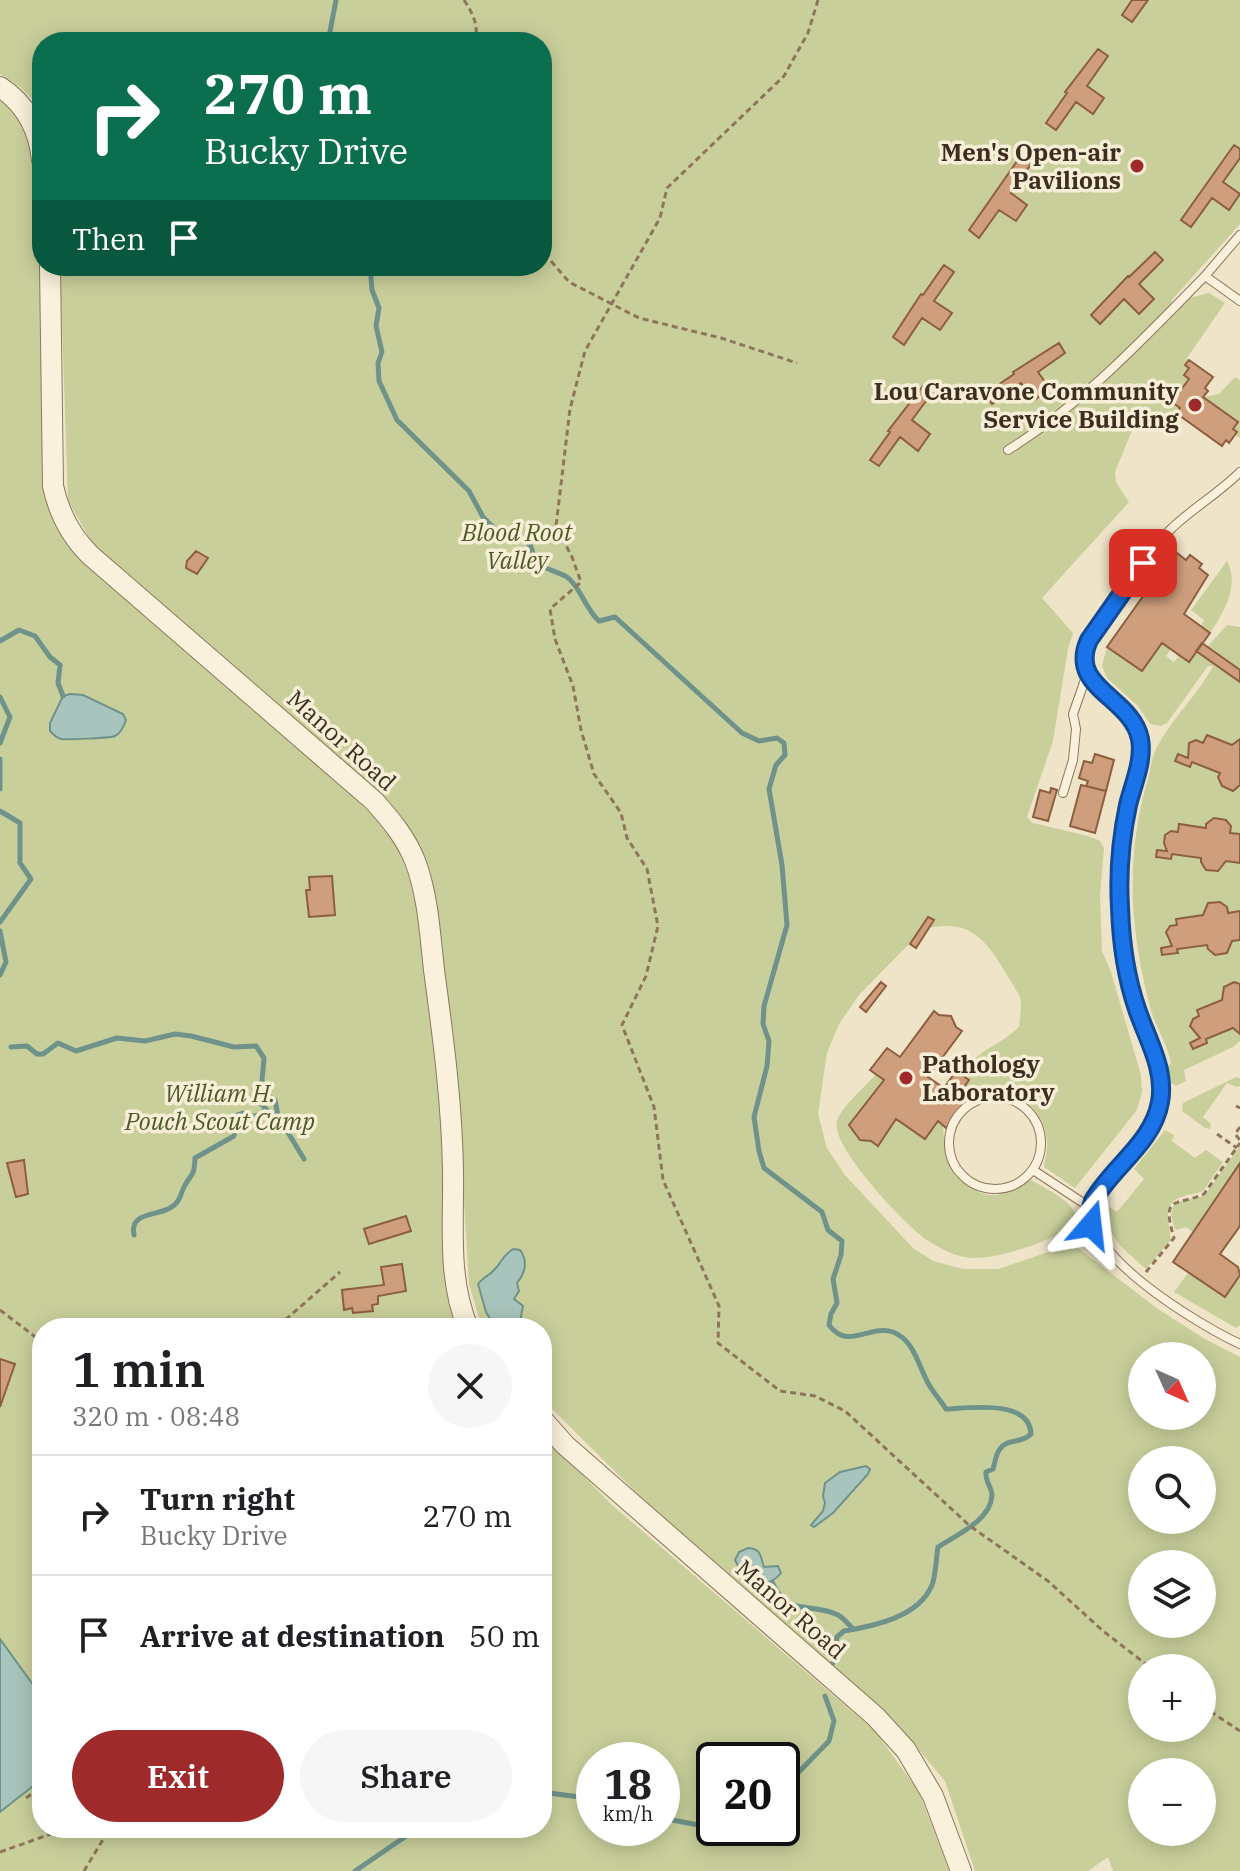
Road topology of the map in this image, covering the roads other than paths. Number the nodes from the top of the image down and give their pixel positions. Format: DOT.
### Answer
graph roads {
  1 [pos="0,87"];
  2 [pos="32,124"];
  3 [pos="1240,235"];
  4 [pos="50,276"];
  5 [pos="1205,276"];
  6 [pos="1240,301"];
  7 [pos="1008,450"];
  8 [pos="1240,472"];
  9 [pos="1087,674"];
  10 [pos="1063,793"];
  11 [pos="1033,1170"];
  12 [pos="1091,1212"];
  13 [pos="464,1318"];
  14 [pos="1240,1344"];
  15 [pos="552,1430"];
  16 [pos="961,1871"];
  1 -- 2 [label="street"];
  3 -- 5 [label="lane"];
  4 -- 13 [label="street, Manor Road"];
  5 -- 6 [label="lane"];
  5 -- 7 [label="lane"];
  8 -- 9 [label="lane"];
  9 -- 10 [label="lane"];
  9 -- 12 [label="lane"];
  11 -- 11 [label="lane"];
  11 -- 12 [label="lane"];
  12 -- 14 [label="lane"];
  15 -- 16 [label="street, Manor Road"];
}
